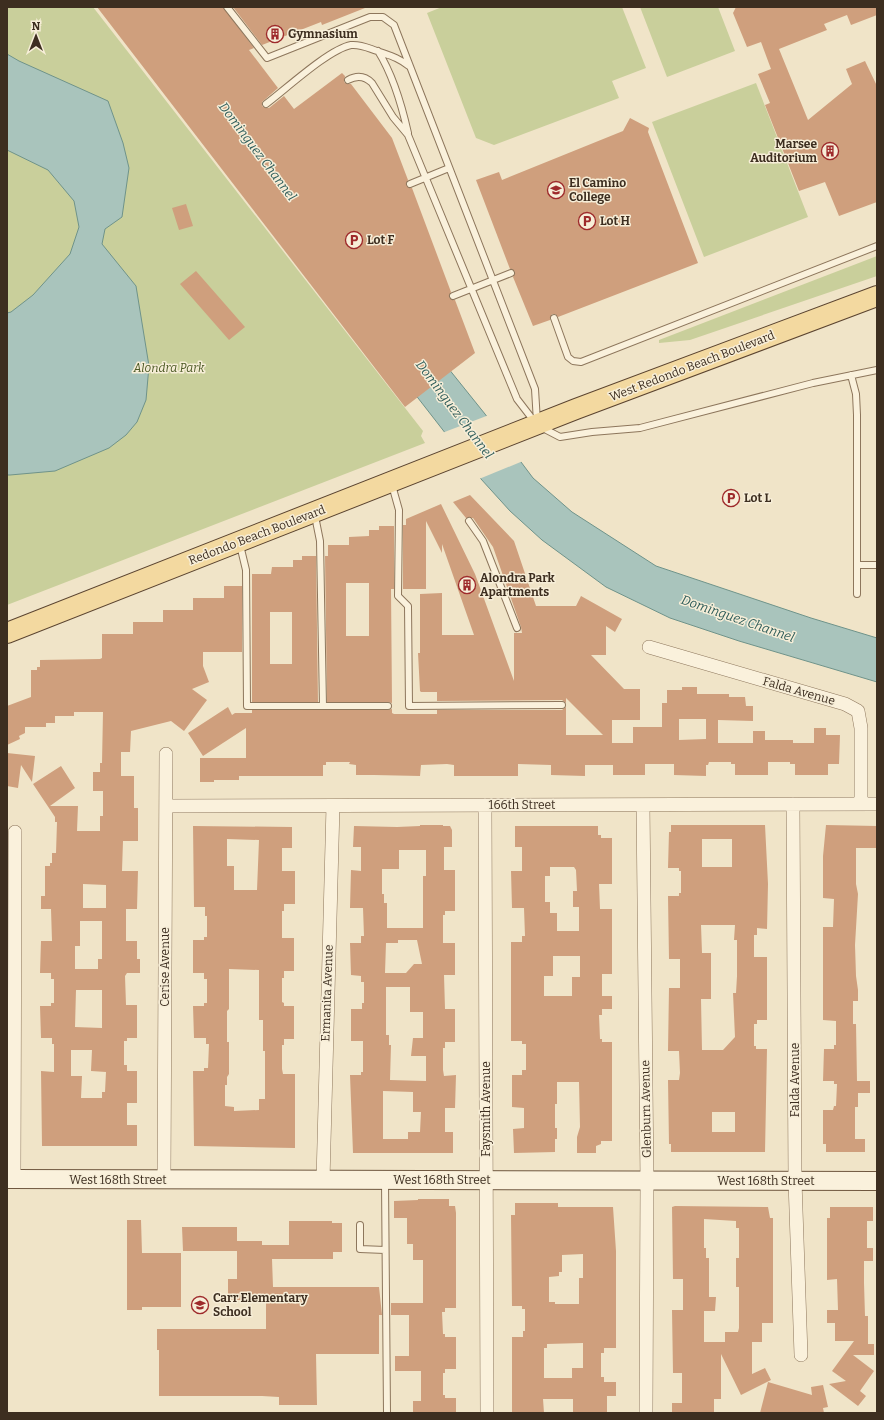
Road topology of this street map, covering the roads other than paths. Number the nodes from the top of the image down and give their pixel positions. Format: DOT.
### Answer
graph roads {
  1 [pos="227,7"];
  2 [pos="378,51"];
  3 [pos="410,66"];
  4 [pos="348,80"];
  5 [pos="266,104"];
  6 [pos="408,135"];
  7 [pos="449,168"];
  8 [pos="425,178"];
  9 [pos="410,184"];
  10 [pos="877,246"];
  11 [pos="511,273"];
  12 [pos="492,280"];
  13 [pos="472,288"];
  14 [pos="453,296"];
  15 [pos="877,296"];
  16 [pos="554,318"];
  17 [pos="877,370"];
  18 [pos="851,375"];
  19 [pos="537,425"];
  20 [pos="506,437"];
  21 [pos="392,482"];
  22 [pos="314,512"];
  23 [pos="469,521"];
  24 [pos="240,541"];
  25 [pos="857,565"];
  26 [pos="877,565"];
  27 [pos="857,594"];
  28 [pos="517,628"];
  29 [pos="7,632"];
  30 [pos="649,647"];
  31 [pos="562,705"];
  32 [pos="323,706"];
  33 [pos="388,706"];
  34 [pos="166,754"];
  35 [pos="793,804"];
  36 [pos="860,804"];
  37 [pos="877,804"];
  38 [pos="485,805"];
  39 [pos="643,805"];
  40 [pos="166,806"];
  41 [pos="333,806"];
  42 [pos="15,832"];
  43 [pos="11,1179"];
  44 [pos="164,1180"];
  45 [pos="323,1180"];
  46 [pos="385,1180"];
  47 [pos="486,1180"];
  48 [pos="647,1180"];
  49 [pos="795,1181"];
  50 [pos="877,1181"];
  51 [pos="360,1225"];
  52 [pos="385,1250"];
  53 [pos="801,1355"];
  54 [pos="387,1413"];
  55 [pos="487,1413"];
  56 [pos="646,1413"];
  1 -- 3 [label="lane"];
  2 -- 3 [label="lane"];
  2 -- 5 [label="lane"];
  2 -- 6 [label="lane"];
  3 -- 7 [label="lane"];
  4 -- 6 [label="lane"];
  6 -- 8 [label="lane"];
  7 -- 8 [label="lane"];
  7 -- 12 [label="lane"];
  8 -- 9 [label="lane"];
  8 -- 13 [label="lane"];
  10 -- 16 [label="lane"];
  11 -- 12 [label="lane"];
  12 -- 13 [label="lane"];
  12 -- 19 [label="lane"];
  13 -- 14 [label="lane"];
  13 -- 19 [label="lane"];
  15 -- 19 [label="main road, West Redondo Beach Boulevard"];
  17 -- 18 [label="lane"];
  18 -- 19 [label="lane"];
  18 -- 25 [label="lane"];
  19 -- 20 [label="main road, West Redondo Beach Boulevard"];
  20 -- 21 [label="main road, Redondo Beach Boulevard"];
  21 -- 22 [label="main road, Redondo Beach Boulevard"];
  21 -- 31 [label="lane"];
  22 -- 24 [label="main road, Redondo Beach Boulevard"];
  22 -- 32 [label="lane"];
  23 -- 28 [label="lane"];
  24 -- 29 [label="main road, Redondo Beach Boulevard"];
  24 -- 32 [label="lane"];
  25 -- 26 [label="lane"];
  25 -- 27 [label="lane"];
  30 -- 36 [label="street, Falda Avenue"];
  32 -- 33 [label="lane"];
  34 -- 40 [label="street, Cerise Avenue"];
  35 -- 36 [label="street, 166th Street"];
  35 -- 39 [label="street, 166th Street"];
  35 -- 49 [label="street, Falda Avenue"];
  36 -- 37 [label="street, 166th Street"];
  38 -- 39 [label="street, 166th Street"];
  38 -- 41 [label="street, 166th Street"];
  38 -- 47 [label="street, Faysmith Avenue"];
  39 -- 48 [label="street, Glenburn Avenue"];
  40 -- 41 [label="street, 166th Street"];
  40 -- 44 [label="street, Cerise Avenue"];
  41 -- 45 [label="street, Ermanita Avenue"];
  42 -- 43 [label="street"];
  43 -- 44 [label="street, West 168th Street"];
  44 -- 45 [label="street, West 168th Street"];
  45 -- 46 [label="street, West 168th Street"];
  46 -- 47 [label="street, West 168th Street"];
  46 -- 52 [label="lane"];
  47 -- 48 [label="street, West 168th Street"];
  47 -- 55 [label="street, Faysmith Avenue"];
  48 -- 49 [label="street, West 168th Street"];
  48 -- 56 [label="street, Glenburn Avenue"];
  49 -- 50 [label="street, West 168th Street"];
  49 -- 53 [label="street, Falda Avenue"];
  51 -- 52 [label="lane"];
  52 -- 54 [label="lane"];
}
